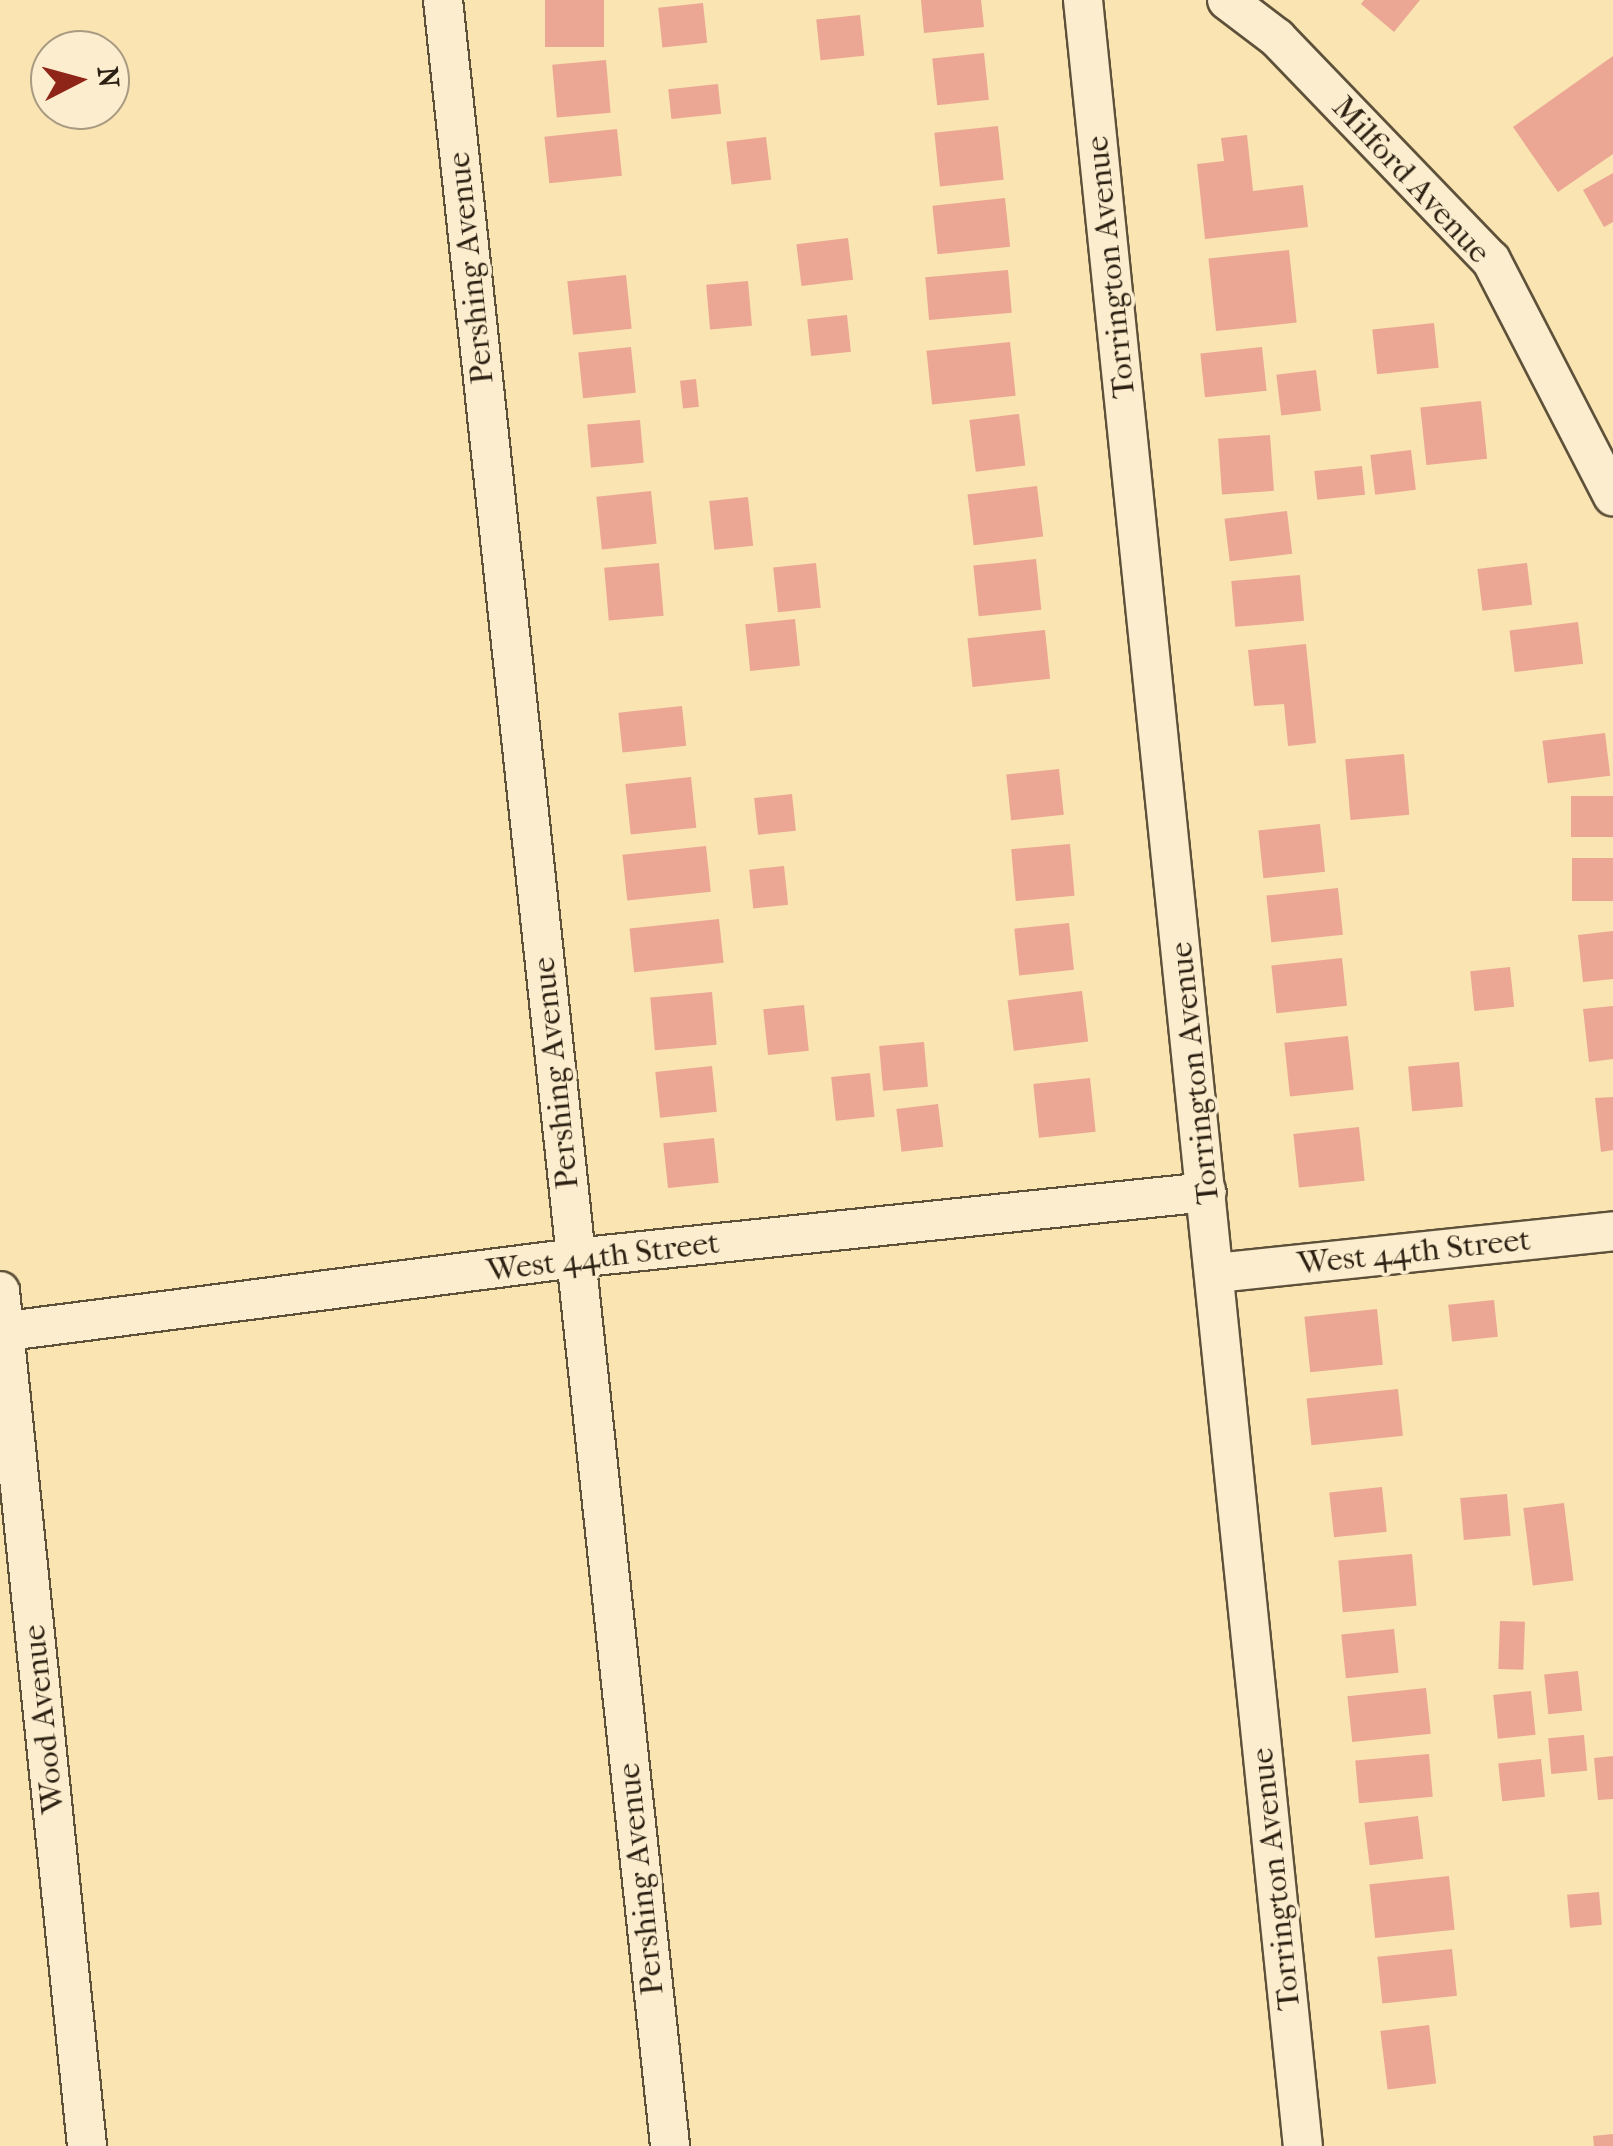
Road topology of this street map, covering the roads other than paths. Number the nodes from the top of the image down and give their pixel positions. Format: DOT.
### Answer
graph roads {
  1 [pos="443,0"];
  2 [pos="1084,0"];
  3 [pos="1226,0"];
  4 [pos="1613,496"];
  5 [pos="1208,1192"];
  6 [pos="1613,1231"];
  7 [pos="575,1258"];
  8 [pos="1216,1273"];
  9 [pos="0,1291"];
  10 [pos="3,1332"];
  11 [pos="87,2146"];
  12 [pos="670,2146"];
  13 [pos="1303,2146"];
  1 -- 7 [label="street, Pershing Avenue"];
  2 -- 5 [label="street, Torrington Avenue"];
  3 -- 4 [label="street, Milford Avenue"];
  5 -- 7 [label="street, West 44th Street"];
  5 -- 8 [label="street, Torrington Avenue"];
  6 -- 8 [label="street, West 44th Street"];
  7 -- 10 [label="street, West 44th Street"];
  7 -- 12 [label="street, Pershing Avenue"];
  8 -- 13 [label="street, Torrington Avenue"];
  9 -- 10 [label="street, Wood Avenue"];
  10 -- 11 [label="street, Wood Avenue"];
}
